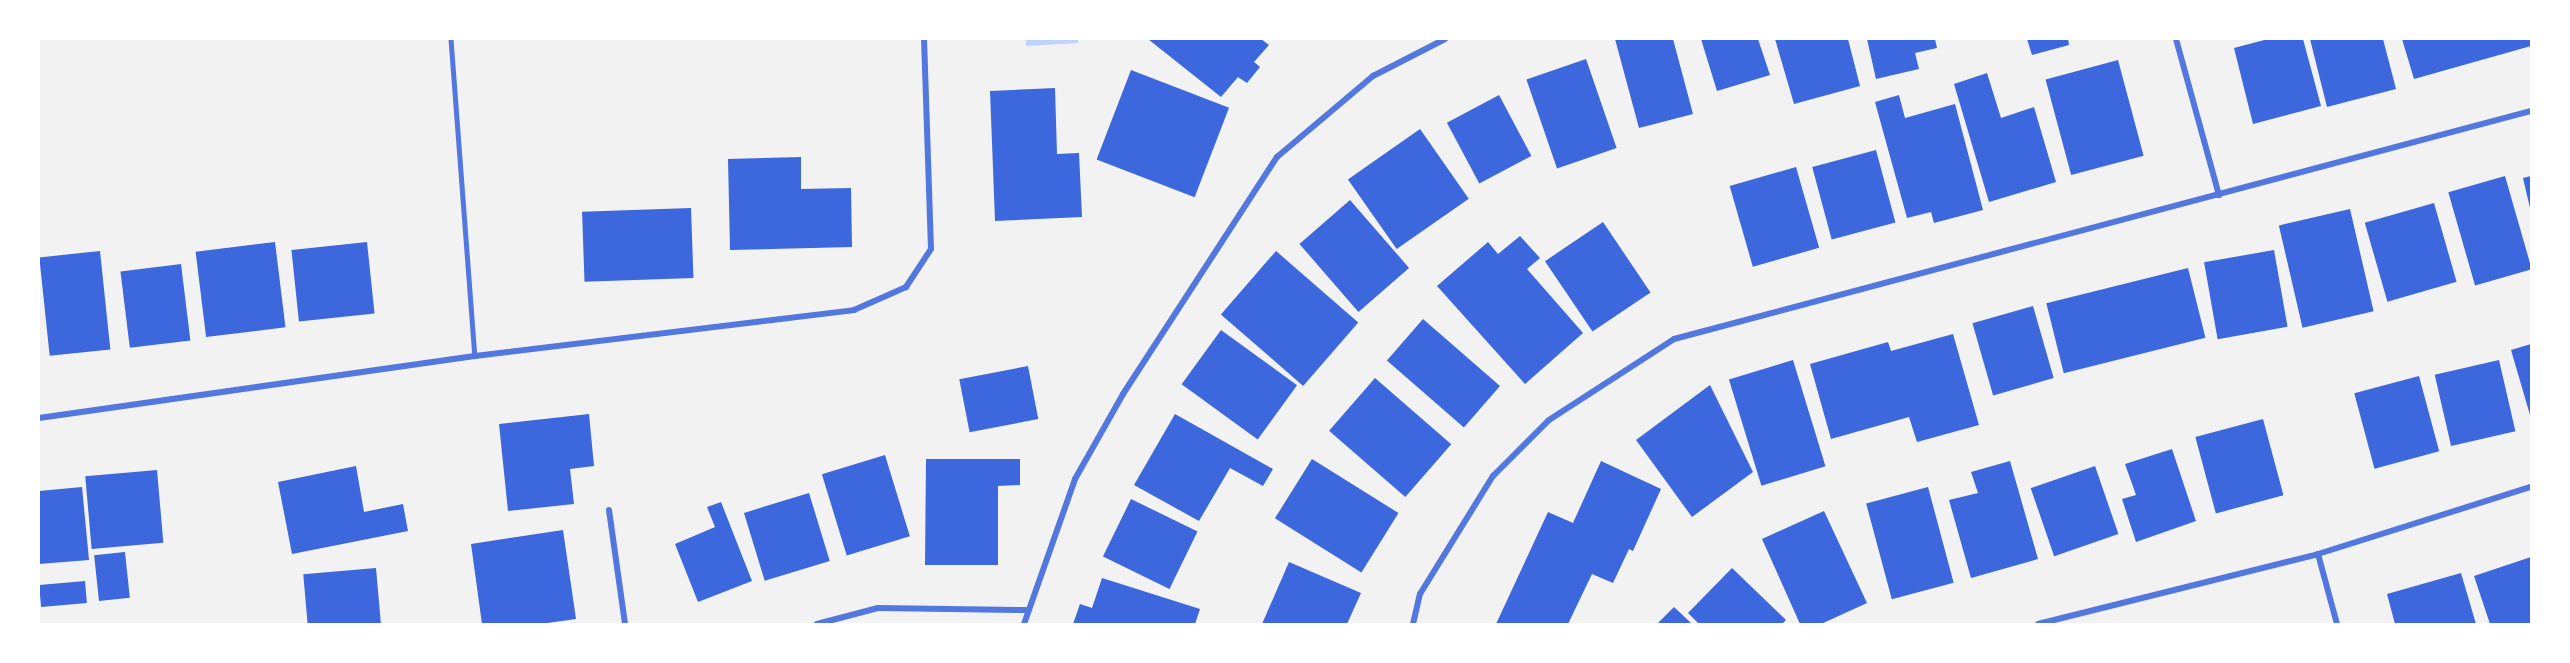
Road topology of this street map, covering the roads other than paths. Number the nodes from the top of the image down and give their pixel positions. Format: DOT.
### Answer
graph roads {
  1 [pos="451,39"];
  2 [pos="924,39"];
  3 [pos="1445,39"];
  4 [pos="2176,39"];
  5 [pos="2531,111"];
  6 [pos="2219,195"];
  7 [pos="475,356"];
  8 [pos="39,418"];
  9 [pos="2531,487"];
  10 [pos="609,510"];
  11 [pos="2318,554"];
  12 [pos="1026,610"];
  13 [pos="625,624"];
  14 [pos="817,624"];
  15 [pos="1024,624"];
  16 [pos="1413,624"];
  17 [pos="2038,624"];
  18 [pos="2337,624"];
  1 -- 7 [label="lane"];
  2 -- 7 [label="street"];
  3 -- 12 [label="street"];
  4 -- 6 [label="street"];
  5 -- 6 [label="street"];
  6 -- 16 [label="street"];
  7 -- 8 [label="street"];
  9 -- 11 [label="street"];
  10 -- 13 [label="street"];
  11 -- 17 [label="street"];
  11 -- 18 [label="street"];
  12 -- 14 [label="street"];
  12 -- 15 [label="street"];
}
